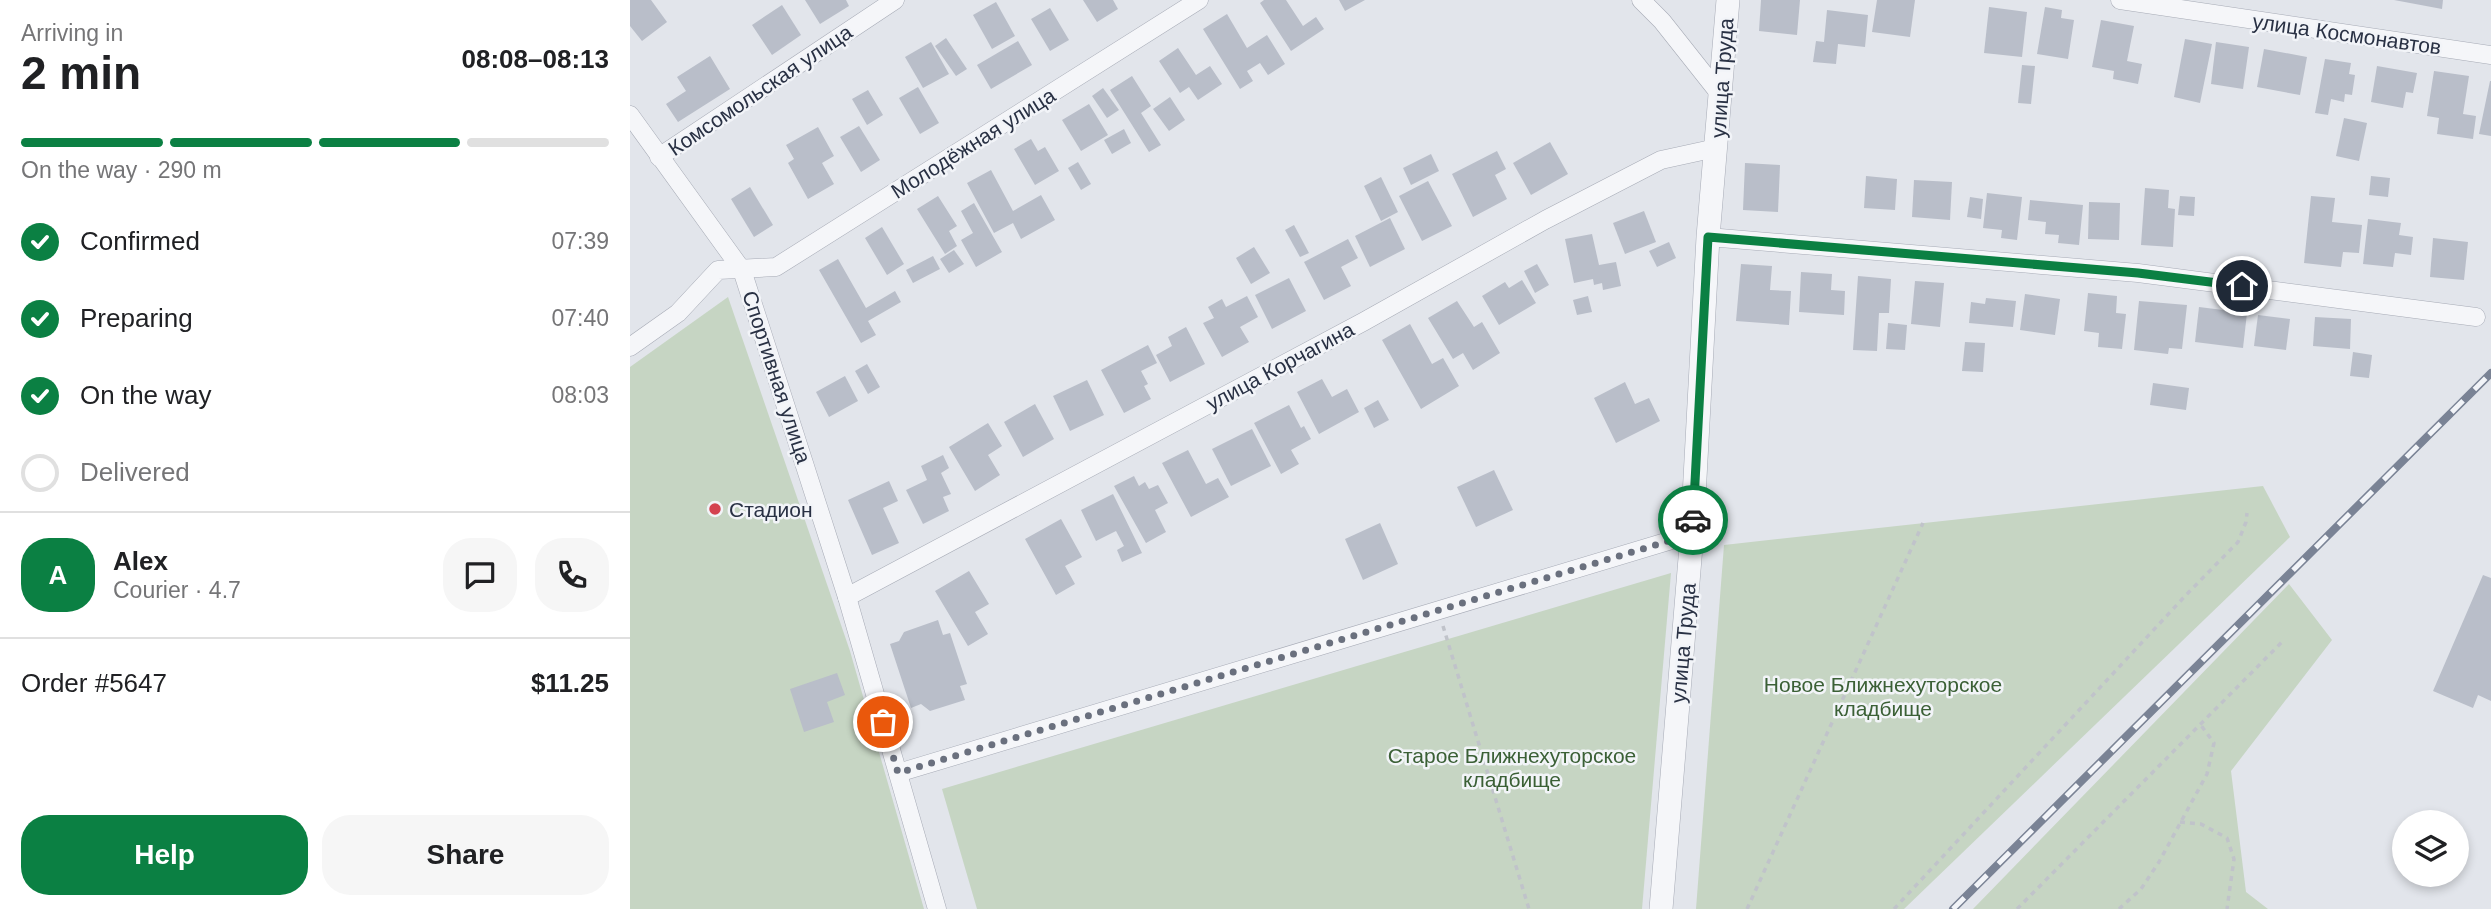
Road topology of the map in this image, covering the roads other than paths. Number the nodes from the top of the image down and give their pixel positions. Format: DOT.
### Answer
graph roads {
  1 [pos="895,0"];
  2 [pos="1199,0"];
  3 [pos="1642,0"];
  4 [pos="1728,0"];
  5 [pos="2120,0"];
  6 [pos="2491,55"];
  7 [pos="1719,93"];
  8 [pos="630,115"];
  9 [pos="1716,148"];
  10 [pos="659,157"];
  11 [pos="1708,237"];
  12 [pos="743,270"];
  13 [pos="2476,317"];
  14 [pos="630,347"];
  15 [pos="1692,534"];
  16 [pos="847,597"];
  17 [pos="898,773"];
  18 [pos="937,909"];
  19 [pos="1661,909"];
  1 -- 10 [label="street, Комсомольская улица"];
  2 -- 12 [label="street, Молодёжная улица"];
  3 -- 7 [label="street"];
  4 -- 7 [label="street, улица Труда"];
  5 -- 6 [label="street, улица Космонавтов"];
  7 -- 9 [label="street, улица Труда"];
  8 -- 10 [label="street, Спортивная улица"];
  9 -- 11 [label="street, улица Труда"];
  9 -- 16 [label="street, улица Корчагина"];
  10 -- 12 [label="street, Спортивная улица"];
  11 -- 13 [label="street"];
  11 -- 15 [label="street, улица Труда"];
  12 -- 14 [label="street, Молодёжная улица"];
  12 -- 16 [label="street, Спортивная улица"];
  15 -- 17 [label="street"];
  15 -- 19 [label="street, улица Труда"];
  16 -- 17 [label="street, Спортивная улица"];
  17 -- 18 [label="street, Спортивная улица"];
}
